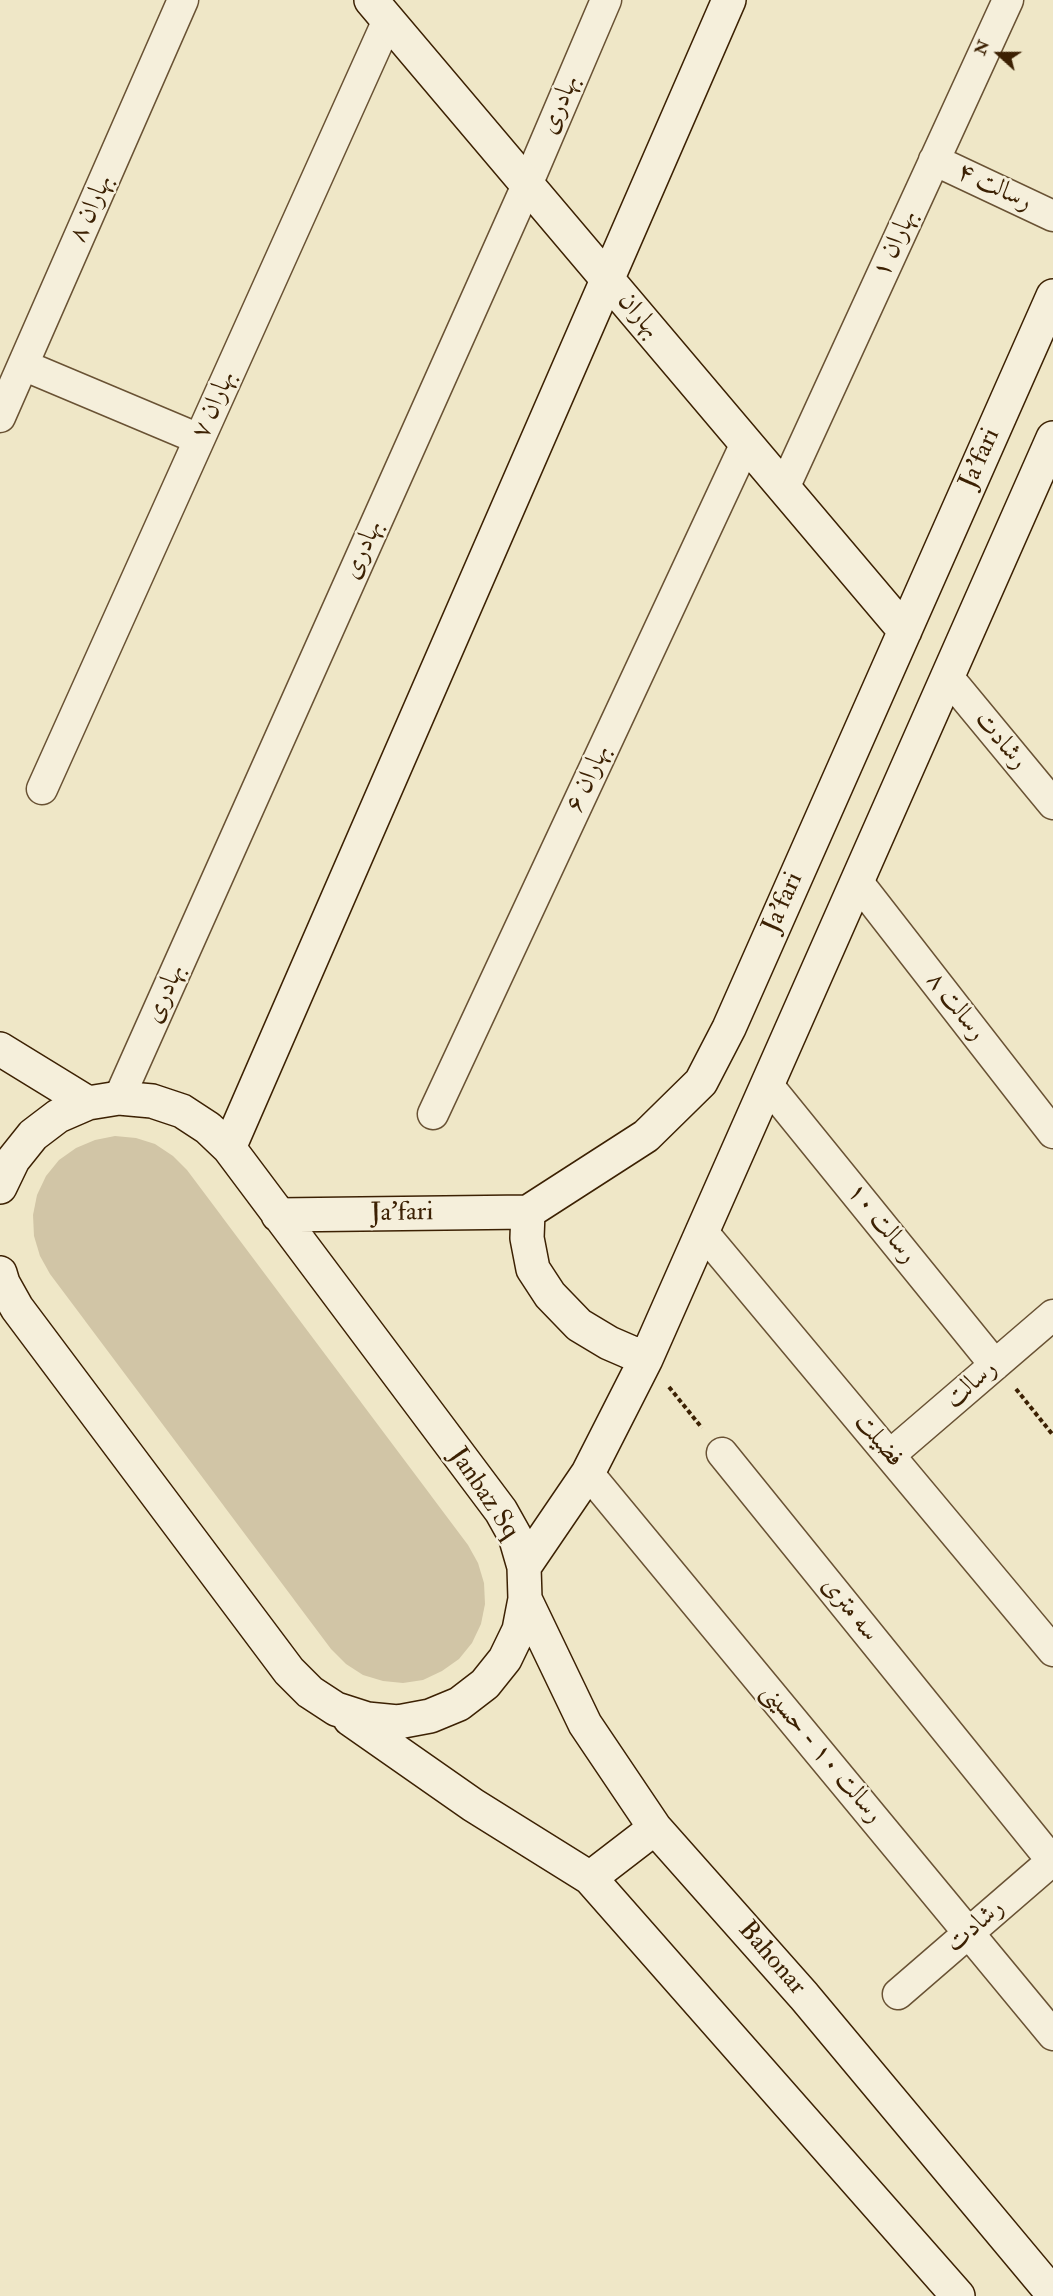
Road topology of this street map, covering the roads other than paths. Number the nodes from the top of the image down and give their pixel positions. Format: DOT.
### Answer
graph roads {
  1 [pos="183,0"];
  2 [pos="606,0"];
  3 [pos="729,0"];
  4 [pos="1008,0"];
  5 [pos="380,10"];
  6 [pos="934,160"];
  7 [pos="527,185"];
  8 [pos="1053,216"];
  9 [pos="608,279"];
  10 [pos="1053,296"];
  11 [pos="23,365"];
  12 [pos="0,417"];
  13 [pos="1053,438"];
  14 [pos="199,439"];
  15 [pos="746,443"];
  16 [pos="784,488"];
  17 [pos="905,631"];
  18 [pos="948,677"];
  19 [pos="42,789"];
  20 [pos="1053,804"];
  21 [pos="857,881"];
  22 [pos="0,1049"];
  23 [pos="767,1084"];
  24 [pos="104,1100"];
  25 [pos="433,1114"];
  26 [pos="1053,1134"];
  27 [pos="229,1148"];
  28 [pos="0,1187"];
  29 [pos="528,1212"];
  30 [pos="278,1215"];
  31 [pos="702,1231"];
  32 [pos="0,1273"];
  33 [pos="1053,1315"];
  34 [pos="646,1359"];
  35 [pos="995,1365"];
  36 [pos="722,1453"];
  37 [pos="890,1455"];
  38 [pos="588,1473"];
  39 [pos="525,1583"];
  40 [pos="1053,1651"];
  41 [pos="336,1709"];
  42 [pos="655,1828"];
  43 [pos="1053,1861"];
  44 [pos="590,1878"];
  45 [pos="969,1932"];
  46 [pos="898,1994"];
  47 [pos="1053,2035"];
  48 [pos="1053,2294"];
  49 [pos="958,2296"];
  1 -- 11 [label="street, بهاران ۸"];
  2 -- 7 [label="street, بهادری"];
  3 -- 9 [label="main road"];
  4 -- 6 [label="street, بهاران ۱"];
  5 -- 7 [label="main road, بهاران"];
  5 -- 14 [label="street, بهاران ۷"];
  6 -- 8 [label="street, رسالت ۴"];
  6 -- 16 [label="street, بهاران ۱"];
  7 -- 9 [label="main road, بهاران"];
  7 -- 24 [label="street, بهادری"];
  9 -- 15 [label="main road, بهاران"];
  9 -- 27 [label="main road"];
  10 -- 17 [label="main road, Ja'fari"];
  11 -- 12 [label="street, بهاران ۸"];
  11 -- 14 [label="street"];
  13 -- 18 [label="main road"];
  14 -- 19 [label="street, بهاران ۷"];
  15 -- 16 [label="main road, بهاران"];
  15 -- 25 [label="street, بهاران ۶"];
  16 -- 17 [label="main road, بهاران"];
  17 -- 29 [label="main road, Ja'fari"];
  18 -- 20 [label="street, رشادت"];
  18 -- 21 [label="main road"];
  21 -- 23 [label="main road"];
  21 -- 26 [label="street, رسالت ۸"];
  22 -- 24 [label="main road"];
  23 -- 31 [label="main road"];
  23 -- 35 [label="street, رسالت ۱۰"];
  24 -- 27 [label="main road, Janbaz Sq"];
  24 -- 28 [label="main road, Janbaz Sq"];
  27 -- 30 [label="main road, Janbaz Sq"];
  29 -- 30 [label="main road, Ja'fari"];
  29 -- 34 [label="main road"];
  30 -- 39 [label="main road, Janbaz Sq"];
  31 -- 34 [label="main road"];
  31 -- 37 [label="street, فضیلت"];
  32 -- 41 [label="main road, Janbaz Sq"];
  33 -- 35 [label="street, رسالت"];
  34 -- 38 [label="main road"];
  35 -- 37 [label="street, رسالت"];
  36 -- 43 [label="street, سه متری"];
  37 -- 40 [label="street, فضیلت"];
  38 -- 39 [label="main road"];
  38 -- 45 [label="street, رسالت ۱۰ - حسینی"];
  39 -- 41 [label="main road, Janbaz Sq"];
  39 -- 42 [label="main road, Bahonar"];
  41 -- 44 [label="main road"];
  42 -- 44 [label="main road"];
  42 -- 48 [label="main road, Bahonar"];
  43 -- 45 [label="street, رشادت"];
  44 -- 49 [label="main road"];
  45 -- 46 [label="street, رشادت"];
  45 -- 47 [label="street, رسالت ۱۰ - حسینی"];
}
